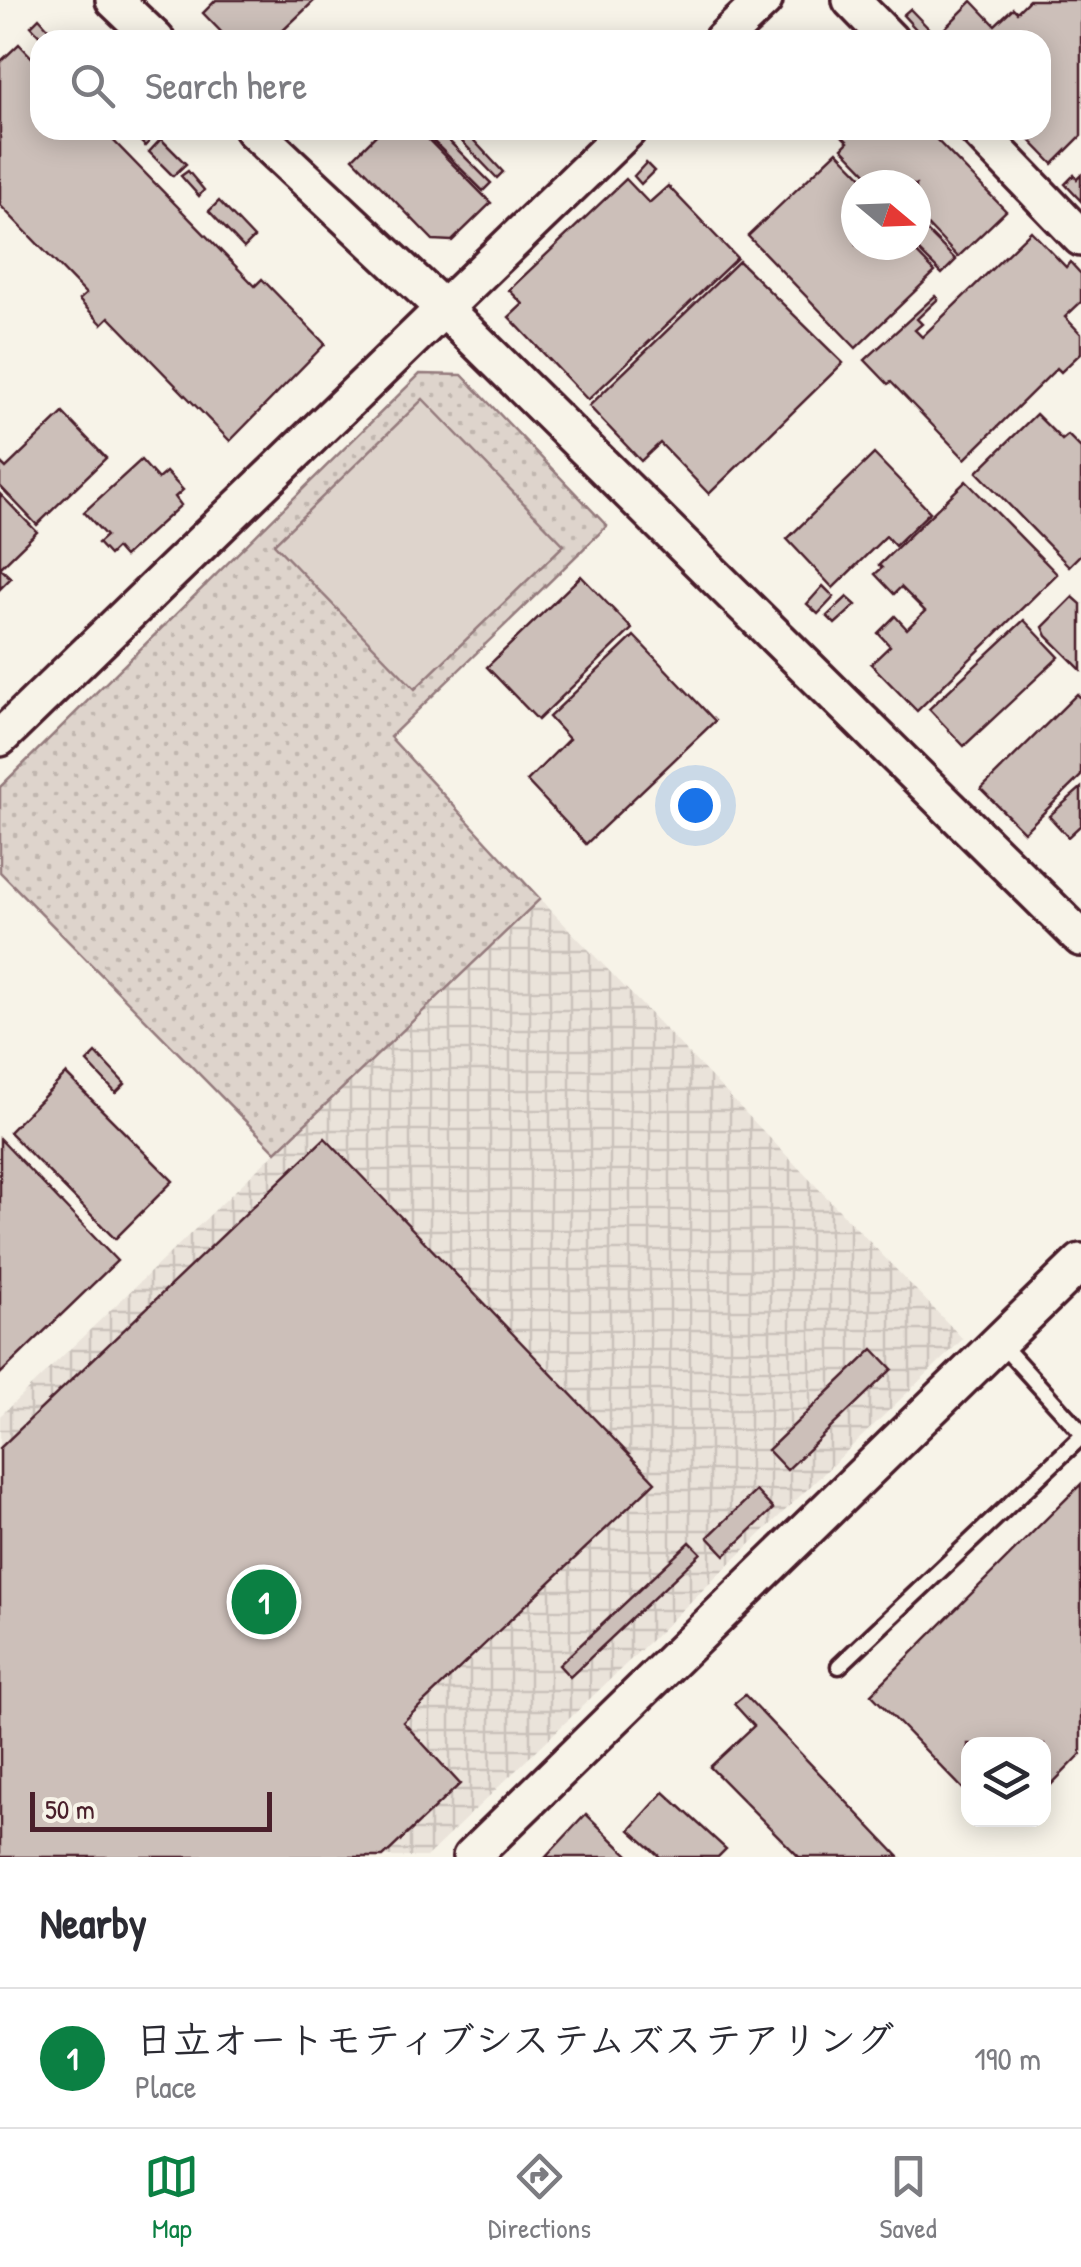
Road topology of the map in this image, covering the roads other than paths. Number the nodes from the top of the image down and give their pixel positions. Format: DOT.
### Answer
graph roads {
  1 [pos="114,0"];
  2 [pos="764,0"];
  3 [pos="851,0"];
  4 [pos="146,30"];
  5 [pos="732,30"];
  6 [pos="880,30"];
  7 [pos="264,140"];
  8 [pos="618,140"];
  9 [pos="986,140"];
  10 [pos="1081,238"];
  11 [pos="442,308"];
  12 [pos="0,738"];
  13 [pos="1081,938"];
  14 [pos="1081,1262"];
  15 [pos="1000,1343"];
  16 [pos="1081,1435"];
  17 [pos="839,1666"];
  18 [pos="472,1857"];
  1 -- 4 [label="street"];
  2 -- 5 [label="street"];
  3 -- 6 [label="street"];
  7 -- 11 [label="street"];
  8 -- 11 [label="street"];
  9 -- 10 [label="street"];
  11 -- 12 [label="street"];
  11 -- 13 [label="street"];
  14 -- 15 [label="street"];
  15 -- 16 [label="lane"];
  15 -- 18 [label="street"];
  16 -- 17 [label="lane"];
}
